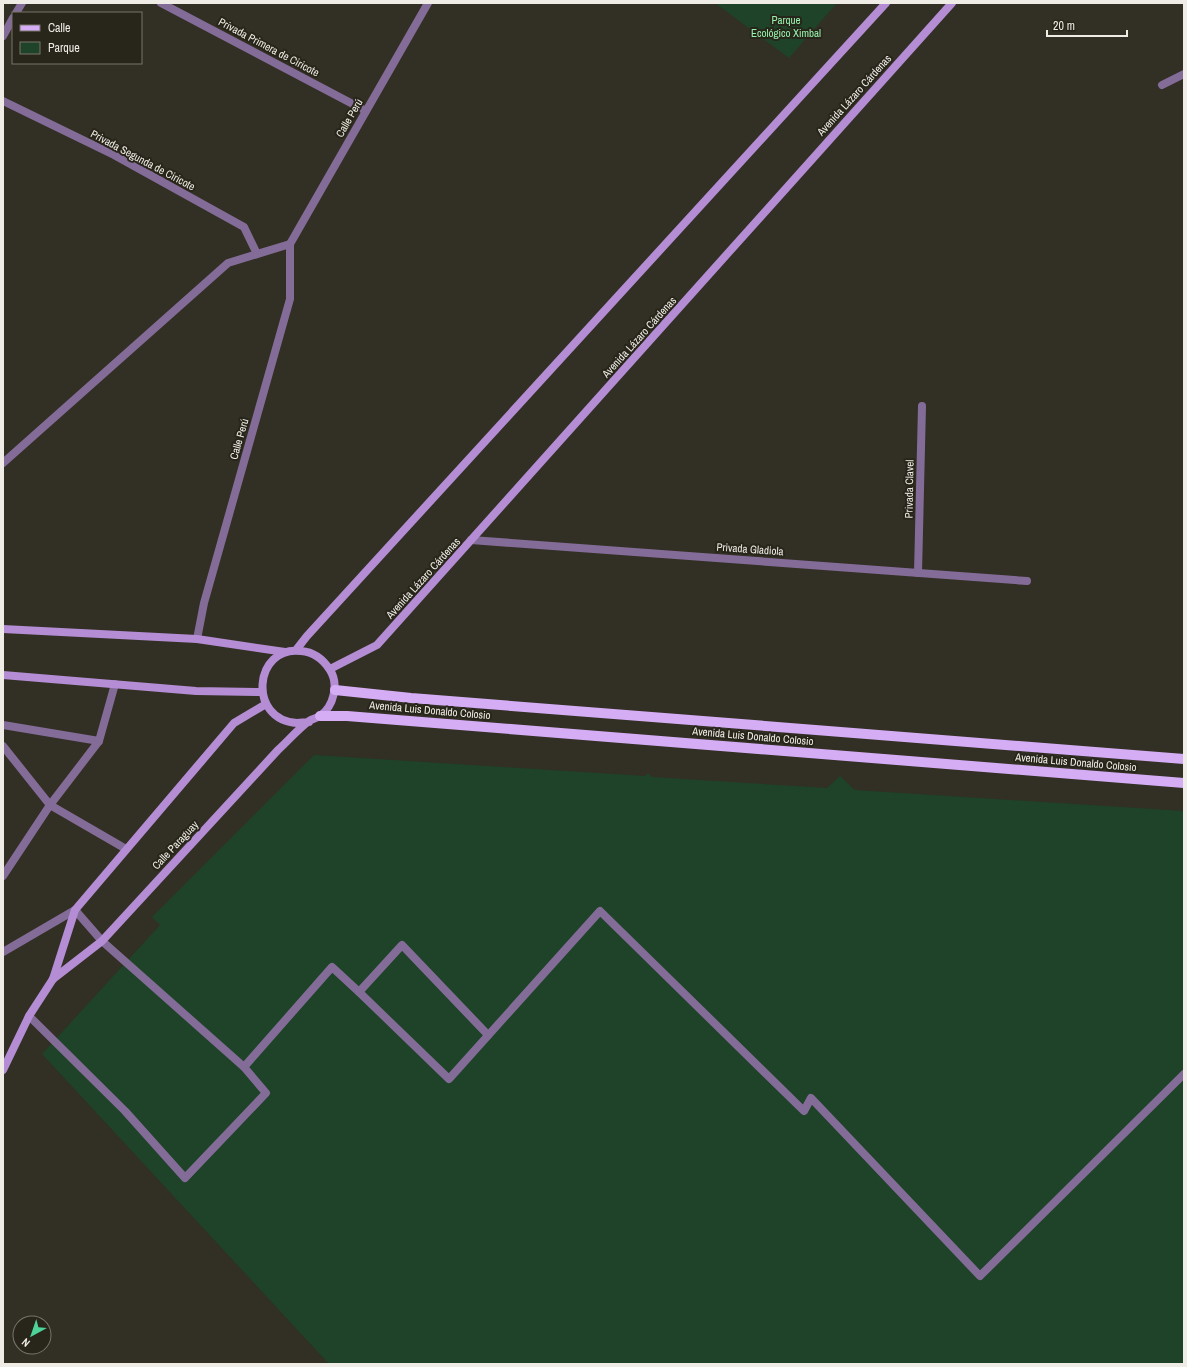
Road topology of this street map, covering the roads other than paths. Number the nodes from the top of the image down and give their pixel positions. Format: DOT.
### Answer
graph roads {
  1 [pos="22,3"];
  2 [pos="161,3"];
  3 [pos="428,3"];
  4 [pos="886,3"];
  5 [pos="952,3"];
  6 [pos="17,12"];
  7 [pos="12,20"];
  8 [pos="3,36"];
  9 [pos="1184,74"];
  10 [pos="1162,85"];
  11 [pos="3,101"];
  12 [pos="366,111"];
  13 [pos="290,244"];
  14 [pos="257,254"];
  15 [pos="922,406"];
  16 [pos="3,463"];
  17 [pos="471,540"];
  18 [pos="918,573"];
  19 [pos="1027,581"];
  20 [pos="3,629"];
  21 [pos="197,639"];
  22 [pos="296,650"];
  23 [pos="285,652"];
  24 [pos="330,669"];
  25 [pos="3,675"];
  26 [pos="116,684"];
  27 [pos="335,690"];
  28 [pos="262,692"];
  29 [pos="266,704"];
  30 [pos="320,716"];
  31 [pos="309,722"];
  32 [pos="3,724"];
  33 [pos="99,741"];
  34 [pos="3,746"];
  35 [pos="1184,759"];
  36 [pos="1184,783"];
  37 [pos="50,805"];
  38 [pos="126,849"];
  39 [pos="3,876"];
  40 [pos="75,910"];
  41 [pos="102,941"];
  42 [pos="3,952"];
  43 [pos="53,979"];
  44 [pos="359,992"];
  45 [pos="29,1016"];
  46 [pos="488,1035"];
  47 [pos="244,1067"];
  48 [pos="3,1070"];
  49 [pos="1184,1074"];
  1 -- 6 [label="street"];
  2 -- 12 [label="street, Privada Primera de Ciricote"];
  3 -- 12 [label="street, Calle Perú"];
  4 -- 22 [label="main road"];
  5 -- 17 [label="main road, Avenida Lázaro Cárdenas"];
  7 -- 8 [label="street"];
  9 -- 10 [label="street"];
  11 -- 14 [label="street, Privada Segunda de Ciricote"];
  12 -- 13 [label="street, Calle Perú"];
  13 -- 14 [label="street"];
  13 -- 21 [label="street, Calle Perú"];
  14 -- 16 [label="street"];
  15 -- 18 [label="street, Privada Clavel"];
  17 -- 18 [label="street, Privada Gladiola"];
  17 -- 24 [label="main road, Avenida Lázaro Cárdenas"];
  18 -- 19 [label="street, Privada Gladiola"];
  20 -- 21 [label="main road"];
  21 -- 23 [label="main road"];
  22 -- 23 [label="main road"];
  22 -- 24 [label="main road"];
  23 -- 28 [label="main road"];
  24 -- 27 [label="main road"];
  25 -- 26 [label="main road"];
  26 -- 28 [label="main road"];
  26 -- 33 [label="street"];
  27 -- 30 [label="main road"];
  27 -- 35 [label="main road"];
  28 -- 29 [label="main road"];
  29 -- 31 [label="main road"];
  29 -- 38 [label="main road, Calle Paraguay"];
  30 -- 31 [label="main road"];
  30 -- 36 [label="main road, Avenida Luis Donaldo Colosio"];
  31 -- 41 [label="main road, Calle Paraguay"];
  32 -- 33 [label="street"];
  33 -- 37 [label="street"];
  34 -- 37 [label="street"];
  37 -- 38 [label="street"];
  37 -- 39 [label="street"];
  38 -- 40 [label="main road, Calle Paraguay"];
  40 -- 41 [label="street"];
  40 -- 42 [label="street"];
  40 -- 43 [label="main road, Calle Paraguay"];
  41 -- 43 [label="main road, Calle Paraguay"];
  41 -- 47 [label="street"];
  43 -- 45 [label="main road, Calle Paraguay"];
  44 -- 46 [label="street"];
  44 -- 46 [label="street"];
  44 -- 47 [label="street"];
  45 -- 47 [label="street"];
  45 -- 48 [label="main road, Calle Paraguay"];
  46 -- 49 [label="street"];
}
